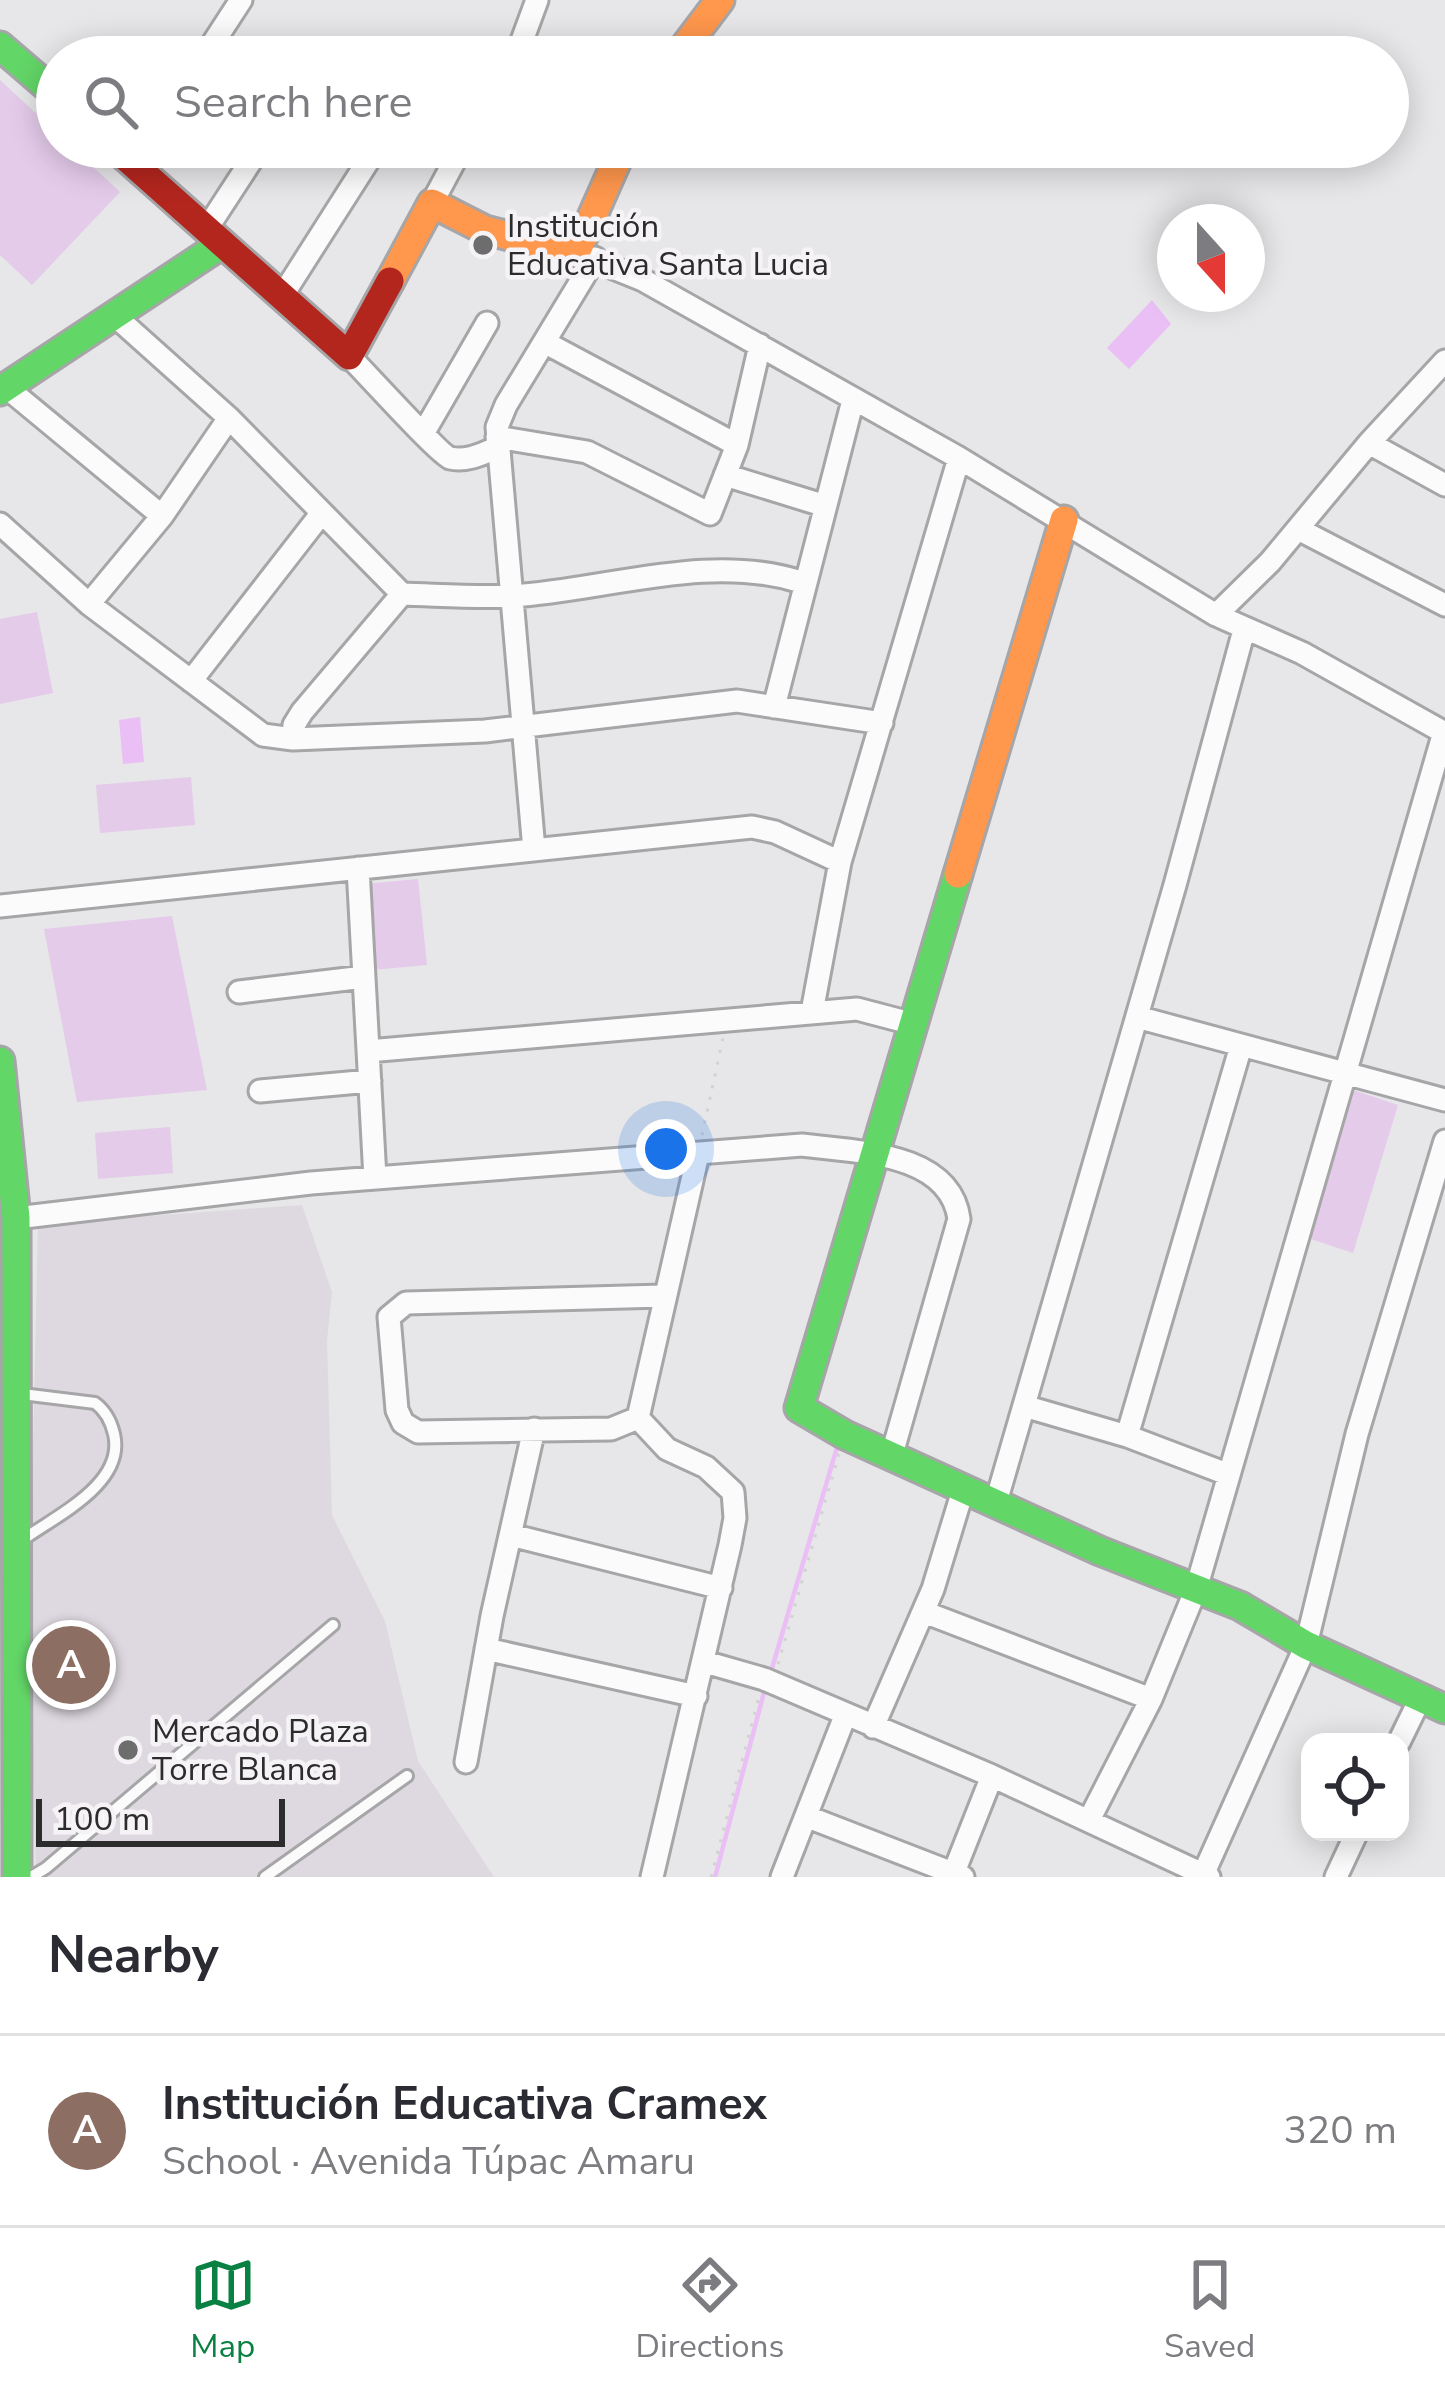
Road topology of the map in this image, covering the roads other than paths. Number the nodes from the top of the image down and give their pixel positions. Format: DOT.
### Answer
graph roads {
  1 [pos="241,0"];
  2 [pos="537,0"];
  3 [pos="720,0"];
  4 [pos="218,36"];
  5 [pos="525,36"];
  6 [pos="693,36"];
  7 [pos="0,46"];
  8 [pos="36,77"];
  9 [pos="146,168"];
  10 [pos="249,168"];
  11 [pos="364,168"];
  12 [pos="451,168"];
  13 [pos="616,168"];
  14 [pos="432,203"];
  15 [pos="214,237"];
  16 [pos="586,255"];
  17 [pos="282,296"];
  18 [pos="116,316"];
  19 [pos="487,323"];
  20 [pos="546,343"];
  21 [pos="760,345"];
  22 [pos="349,356"];
  23 [pos="1444,365"];
  24 [pos="3,389"];
  25 [pos="853,400"];
  26 [pos="229,418"];
  27 [pos="424,432"];
  28 [pos="496,442"];
  29 [pos="1369,443"];
  30 [pos="737,445"];
  31 [pos="958,458"];
  32 [pos="725,475"];
  33 [pos="1445,485"];
  34 [pos="816,503"];
  35 [pos="321,514"];
  36 [pos="162,516"];
  37 [pos="1064,520"];
  38 [pos="0,524"];
  39 [pos="1298,529"];
  40 [pos="798,581"];
  41 [pos="402,594"];
  42 [pos="513,596"];
  43 [pos="89,604"];
  44 [pos="1445,605"];
  45 [pos="1216,615"];
  46 [pos="1244,630"];
  47 [pos="191,681"];
  48 [pos="774,707"];
  49 [pos="881,723"];
  50 [pos="523,727"];
  51 [pos="1444,732"];
  52 [pos="293,739"];
  53 [pos="534,850"];
  54 [pos="840,862"];
  55 [pos="358,868"];
  56 [pos="0,906"];
  57 [pos="364,977"];
  58 [pos="239,992"];
  59 [pos="812,1012"];
  60 [pos="1137,1017"];
  61 [pos="914,1024"];
  62 [pos="1241,1046"];
  63 [pos="368,1051"];
  64 [pos="0,1061"];
  65 [pos="1343,1075"];
  66 [pos="370,1081"];
  67 [pos="260,1091"];
  68 [pos="1445,1100"];
  69 [pos="1445,1141"];
  70 [pos="698,1154"];
  71 [pos="874,1154"];
  72 [pos="375,1178"];
  73 [pos="16,1218"];
  74 [pos="663,1296"];
  75 [pos="16,1393"];
  76 [pos="1024,1406"];
  77 [pos="638,1418"];
  78 [pos="534,1429"];
  79 [pos="1127,1436"];
  80 [pos="892,1454"];
  81 [pos="7,1462"];
  82 [pos="1227,1474"];
  83 [pos="964,1487"];
  84 [pos="7,1494"];
  85 [pos="996,1502"];
  86 [pos="512,1535"];
  87 [pos="14,1546"];
  88 [pos="721,1588"];
  89 [pos="1196,1588"];
  90 [pos="924,1612"];
  91 [pos="333,1624"];
  92 [pos="1306,1645"];
  93 [pos="486,1649"];
  94 [pos="705,1662"];
  95 [pos="696,1696"];
  96 [pos="1150,1699"];
  97 [pos="1433,1703"];
  98 [pos="845,1716"];
  99 [pos="873,1727"];
  100 [pos="1408,1733"];
  101 [pos="466,1762"];
  102 [pos="407,1776"];
  103 [pos="992,1776"];
  104 [pos="808,1817"];
  105 [pos="1090,1820"];
  106 [pos="1353,1841"];
  107 [pos="956,1876"];
  108 [pos="1204,1876"];
  109 [pos="17,1877"];
  110 [pos="31,1877"];
  111 [pos="265,1877"];
  112 [pos="652,1877"];
  113 [pos="782,1877"];
  114 [pos="1336,1877"];
  1 -- 4 [label="street"];
  2 -- 5 [label="street"];
  3 -- 6 [label="main road"];
  7 -- 8 [label="main road"];
  9 -- 15 [label="main road"];
  10 -- 15 [label="street"];
  11 -- 17 [label="street"];
  12 -- 14 [label="street"];
  13 -- 16 [label="main road"];
  14 -- 16 [label="main road"];
  14 -- 22 [label="main road"];
  15 -- 17 [label="main road"];
  15 -- 18 [label="main road"];
  16 -- 20 [label="street"];
  16 -- 21 [label="street"];
  17 -- 22 [label="main road"];
  18 -- 24 [label="main road"];
  18 -- 26 [label="street"];
  19 -- 27 [label="street"];
  20 -- 28 [label="street"];
  20 -- 30 [label="street"];
  21 -- 25 [label="street"];
  21 -- 30 [label="street"];
  22 -- 27 [label="street"];
  23 -- 29 [label="street"];
  24 -- 36 [label="street"];
  25 -- 31 [label="street"];
  25 -- 48 [label="street"];
  26 -- 35 [label="street"];
  26 -- 36 [label="street"];
  27 -- 28 [label="street"];
  28 -- 32 [label="street"];
  28 -- 42 [label="street"];
  29 -- 33 [label="street"];
  29 -- 39 [label="street"];
  30 -- 32 [label="street"];
  31 -- 37 [label="street"];
  31 -- 49 [label="street"];
  32 -- 34 [label="street"];
  35 -- 41 [label="street"];
  35 -- 47 [label="street"];
  36 -- 43 [label="street"];
  37 -- 45 [label="street"];
  37 -- 61 [label="main road"];
  38 -- 43 [label="street"];
  39 -- 44 [label="street"];
  39 -- 45 [label="street"];
  40 -- 42 [label="street"];
  41 -- 42 [label="street"];
  41 -- 52 [label="street"];
  42 -- 50 [label="street"];
  43 -- 47 [label="street"];
  45 -- 46 [label="street"];
  46 -- 51 [label="street"];
  46 -- 60 [label="street"];
  47 -- 52 [label="street"];
  48 -- 49 [label="street"];
  48 -- 50 [label="street"];
  49 -- 54 [label="street"];
  50 -- 52 [label="street"];
  50 -- 53 [label="street"];
  51 -- 65 [label="street"];
  53 -- 54 [label="street"];
  53 -- 55 [label="street"];
  54 -- 59 [label="street"];
  55 -- 56 [label="street"];
  55 -- 57 [label="street"];
  57 -- 58 [label="street"];
  57 -- 63 [label="street"];
  59 -- 61 [label="street"];
  59 -- 63 [label="street"];
  60 -- 62 [label="street"];
  60 -- 76 [label="street"];
  61 -- 71 [label="main road"];
  62 -- 65 [label="street"];
  62 -- 79 [label="street"];
  63 -- 66 [label="street"];
  64 -- 73 [label="main road"];
  65 -- 68 [label="street"];
  65 -- 82 [label="street"];
  66 -- 67 [label="street"];
  66 -- 72 [label="street"];
  69 -- 92 [label="street"];
  70 -- 71 [label="street"];
  70 -- 72 [label="street"];
  70 -- 74 [label="street"];
  71 -- 80 [label="street"];
  71 -- 80 [label="main road"];
  72 -- 73 [label="street"];
  73 -- 75 [label="main road"];
  74 -- 77 [label="street"];
  74 -- 78 [label="street"];
  75 -- 81 [label="main road"];
  75 -- 87 [label="lane"];
  76 -- 79 [label="street"];
  76 -- 85 [label="street"];
  77 -- 78 [label="street"];
  77 -- 88 [label="street"];
  78 -- 86 [label="street"];
  79 -- 82 [label="street"];
  80 -- 83 [label="main road"];
  81 -- 84 [label="main road"];
  82 -- 89 [label="street"];
  83 -- 85 [label="main road"];
  83 -- 90 [label="street"];
  84 -- 87 [label="main road"];
  85 -- 89 [label="main road"];
  86 -- 88 [label="street"];
  86 -- 93 [label="street"];
  87 -- 109 [label="main road"];
  88 -- 94 [label="street"];
  89 -- 92 [label="main road"];
  89 -- 96 [label="street"];
  90 -- 96 [label="street"];
  90 -- 99 [label="street"];
  91 -- 110 [label="lane"];
  92 -- 97 [label="main road"];
  92 -- 108 [label="street"];
  93 -- 95 [label="street"];
  93 -- 101 [label="street"];
  94 -- 95 [label="street"];
  94 -- 98 [label="street"];
  95 -- 112 [label="street"];
  96 -- 105 [label="street"];
  97 -- 100 [label="street"];
  98 -- 99 [label="street"];
  98 -- 104 [label="street"];
  99 -- 103 [label="street"];
  102 -- 111 [label="lane"];
  103 -- 105 [label="street"];
  103 -- 107 [label="street"];
  104 -- 107 [label="street"];
  104 -- 113 [label="street"];
  105 -- 108 [label="street"];
  106 -- 114 [label="street"];
}
